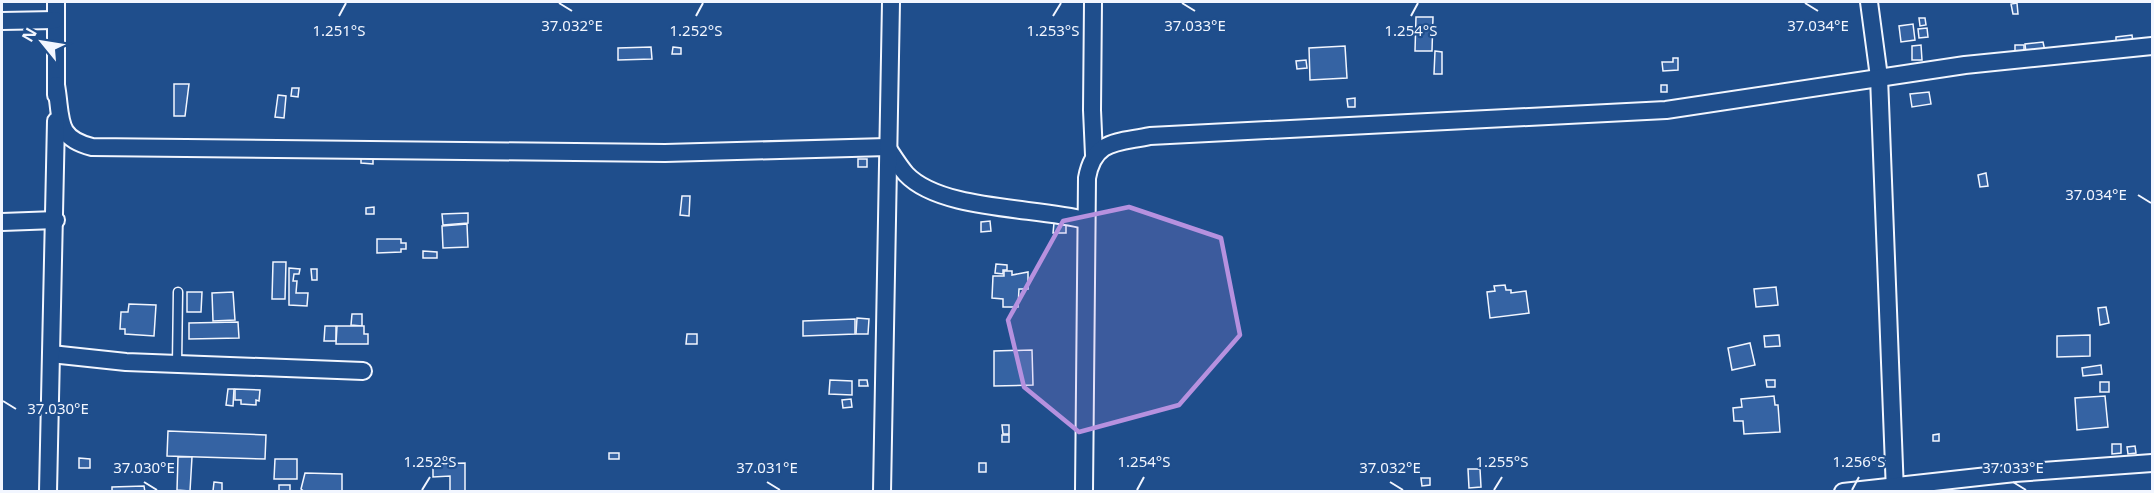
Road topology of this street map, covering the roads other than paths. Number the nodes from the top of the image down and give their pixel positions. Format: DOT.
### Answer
graph roads {
  1 [pos="56,2"];
  2 [pos="891,2"];
  3 [pos="1093,2"];
  4 [pos="1869,2"];
  5 [pos="55,20"];
  6 [pos="2,21"];
  7 [pos="2152,46"];
  8 [pos="1880,77"];
  9 [pos="56,85"];
  10 [pos="887,147"];
  11 [pos="1094,155"];
  12 [pos="56,220"];
  13 [pos="1085,220"];
  14 [pos="2,222"];
  15 [pos="178,292"];
  16 [pos="51,354"];
  17 [pos="177,365"];
  18 [pos="363,371"];
  19 [pos="2152,463"];
  20 [pos="1895,490"];
  21 [pos="48,492"];
  22 [pos="882,492"];
  23 [pos="1084,492"];
  24 [pos="1843,492"];
  1 -- 5 [label="street"];
  2 -- 10 [label="street"];
  3 -- 11 [label="street"];
  4 -- 8 [label="street"];
  5 -- 6 [label="street"];
  5 -- 9 [label="street"];
  7 -- 8 [label="street"];
  8 -- 11 [label="street"];
  8 -- 20 [label="street"];
  9 -- 10 [label="street"];
  9 -- 12 [label="street"];
  10 -- 13 [label="street"];
  10 -- 22 [label="street"];
  11 -- 13 [label="street"];
  12 -- 14 [label="street"];
  12 -- 16 [label="street"];
  13 -- 23 [label="street"];
  15 -- 17 [label="lane"];
  16 -- 17 [label="street"];
  16 -- 21 [label="street"];
  17 -- 18 [label="street"];
  19 -- 20 [label="street"];
  20 -- 24 [label="street"];
}
